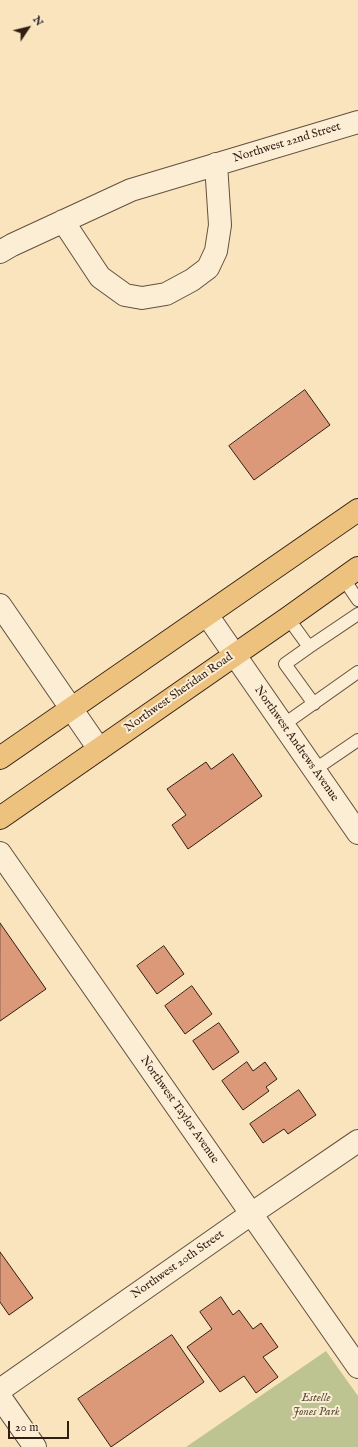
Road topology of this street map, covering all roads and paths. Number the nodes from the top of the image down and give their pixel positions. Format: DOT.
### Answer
graph roads {
  1 [pos="358,122"];
  2 [pos="216,164"];
  3 [pos="63,221"];
  4 [pos="0,252"];
  5 [pos="358,510"];
  6 [pos="351,573"];
  7 [pos="358,600"];
  8 [pos="0,605"];
  9 [pos="358,614"];
  10 [pos="207,615"];
  11 [pos="288,618"];
  12 [pos="309,647"];
  13 [pos="234,655"];
  14 [pos="358,672"];
  15 [pos="314,704"];
  16 [pos="71,709"];
  17 [pos="284,725"];
  18 [pos="358,740"];
  19 [pos="99,749"];
  20 [pos="0,758"];
  21 [pos="314,770"];
  22 [pos="0,818"];
  23 [pos="358,833"];
  24 [pos="0,853"];
  25 [pos="358,1141"];
  26 [pos="251,1214"];
  27 [pos="358,1367"];
  28 [pos="0,1390"];
  29 [pos="0,1397"];
  30 [pos="35,1447"];
  1 -- 2 [label="street, Northwest 22nd Street"];
  2 -- 3 [label="street, Northwest 22nd Street"];
  2 -- 3 [label="street, Northwest 22nd Street"];
  3 -- 4 [label="street, Northwest 22nd Street"];
  5 -- 10 [label="main road"];
  6 -- 7 [label="lane"];
  6 -- 11 [label="main road, Northwest Sheridan Road"];
  8 -- 16 [label="street"];
  9 -- 12 [label="lane"];
  10 -- 13 [label="street, Northwest Andrews Avenue"];
  10 -- 16 [label="main road"];
  11 -- 12 [label="lane"];
  11 -- 13 [label="main road, Northwest Sheridan Road"];
  12 -- 15 [label="lane"];
  13 -- 17 [label="street, Northwest Andrews Avenue"];
  13 -- 19 [label="main road, Northwest Sheridan Road"];
  14 -- 15 [label="lane"];
  15 -- 17 [label="lane"];
  16 -- 19 [label="street"];
  16 -- 20 [label="main road"];
  17 -- 21 [label="street, Northwest Andrews Avenue"];
  18 -- 21 [label="lane"];
  19 -- 22 [label="main road, Northwest Sheridan Road"];
  21 -- 23 [label="street, Northwest Andrews Avenue"];
  24 -- 26 [label="street, Northwest Taylor Avenue"];
  25 -- 26 [label="street, Northwest 20th Street"];
  26 -- 27 [label="street, Northwest Taylor Avenue"];
  26 -- 28 [label="street, Northwest 20th Street"];
  29 -- 30 [label="street"];
}
